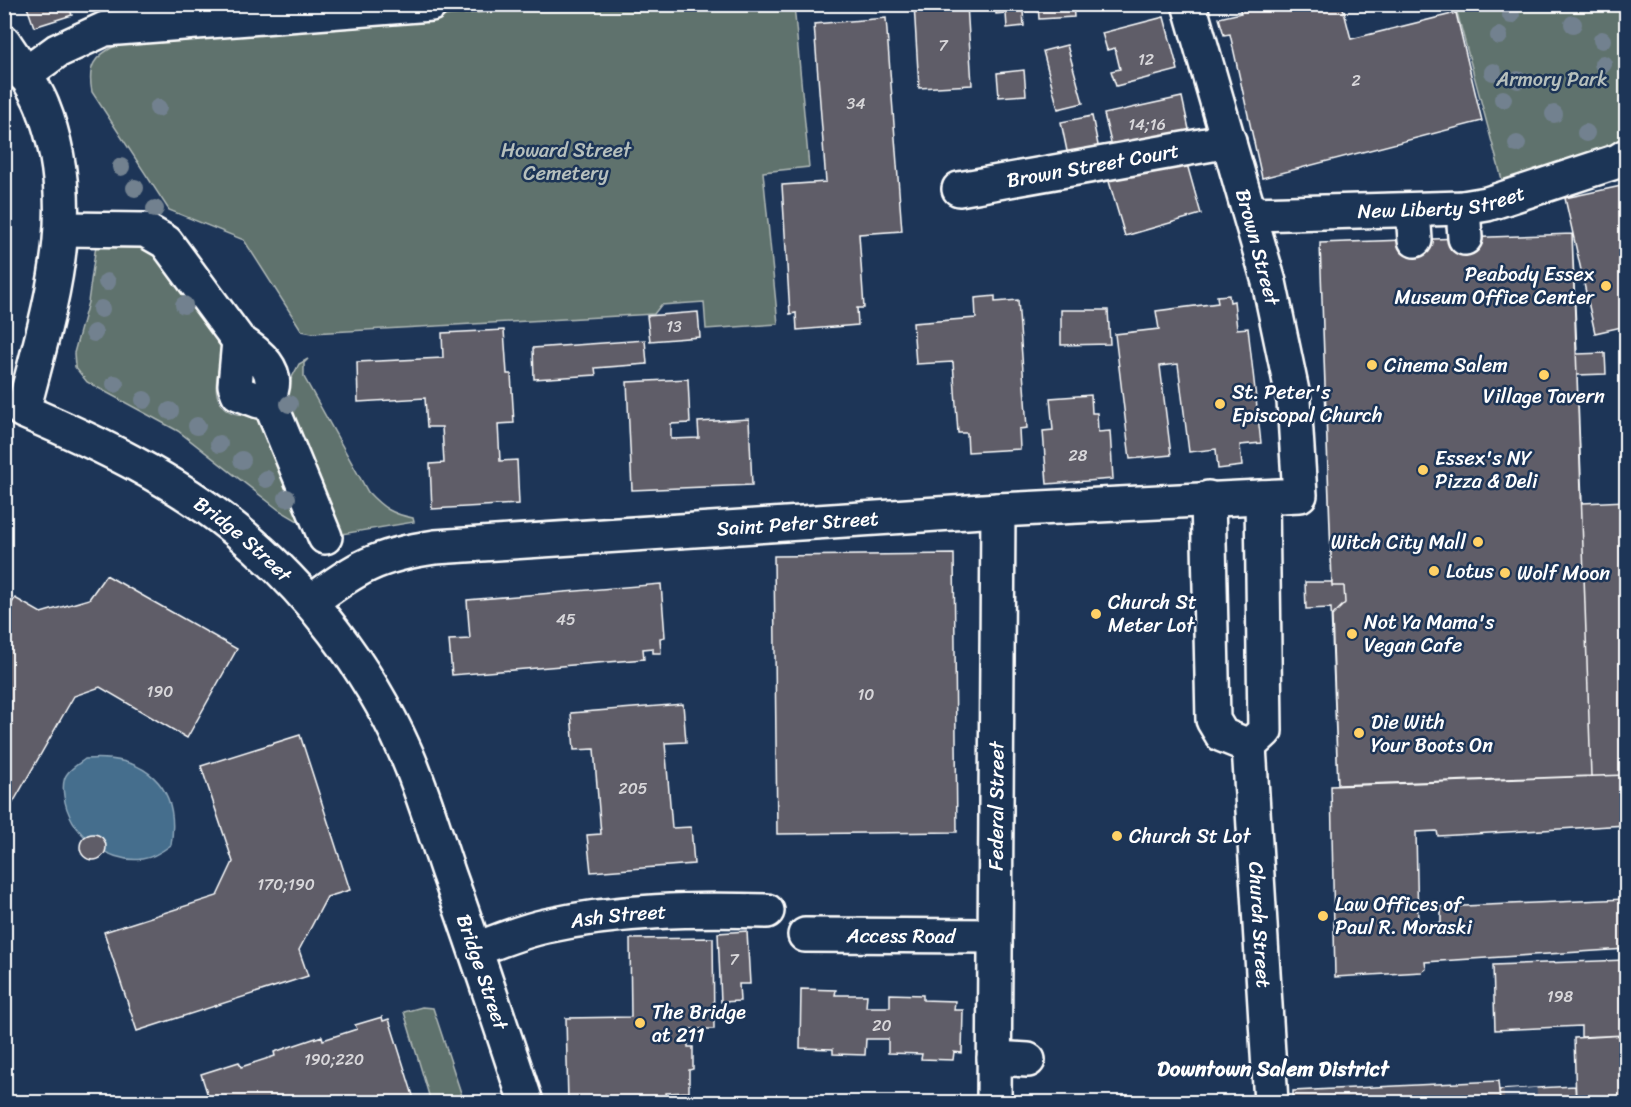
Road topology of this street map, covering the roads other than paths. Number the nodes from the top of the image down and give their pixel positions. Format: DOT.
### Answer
graph roads {
  1 [pos="431,4"];
  2 [pos="1189,4"];
  3 [pos="4,42"];
  4 [pos="24,75"];
  5 [pos="1229,141"];
  6 [pos="1626,156"];
  7 [pos="959,189"];
  8 [pos="1250,214"];
  9 [pos="63,229"];
  10 [pos="1300,495"];
  11 [pos="1262,496"];
  12 [pos="1208,498"];
  13 [pos="998,510"];
  14 [pos="325,537"];
  15 [pos="311,602"];
  16 [pos="1249,746"];
  17 [pos="767,911"];
  18 [pos="805,935"];
  19 [pos="995,936"];
  20 [pos="476,949"];
  21 [pos="994,1058"];
  22 [pos="1028,1060"];
  23 [pos="526,1102"];
  24 [pos="994,1102"];
  25 [pos="1271,1102"];
  1 -- 4 [label="main road"];
  2 -- 5 [label="main road, Brown Street"];
  3 -- 4 [label="main road, Bridge Street"];
  4 -- 9 [label="main road, Bridge Street"];
  5 -- 7 [label="main road, Brown Street Court"];
  5 -- 8 [label="main road, Brown Street"];
  6 -- 8 [label="main road, New Liberty Street"];
  8 -- 10 [label="main road, Brown Street"];
  9 -- 14 [label="main road"];
  9 -- 15 [label="main road, Bridge Street"];
  10 -- 11 [label="main road, Saint Peter Street"];
  11 -- 12 [label="main road, Saint Peter Street"];
  11 -- 16 [label="main road"];
  12 -- 13 [label="main road, Saint Peter Street"];
  12 -- 16 [label="main road"];
  13 -- 15 [label="main road, Saint Peter Street"];
  13 -- 19 [label="main road, Federal Street"];
  15 -- 20 [label="main road, Bridge Street"];
  16 -- 25 [label="main road, Church Street"];
  17 -- 20 [label="main road, Ash Street"];
  18 -- 19 [label="main road, Access Road"];
  19 -- 21 [label="main road, Federal Street"];
  20 -- 23 [label="main road, Bridge Street"];
  21 -- 22 [label="main road"];
  21 -- 24 [label="main road, Federal Street"];
}
